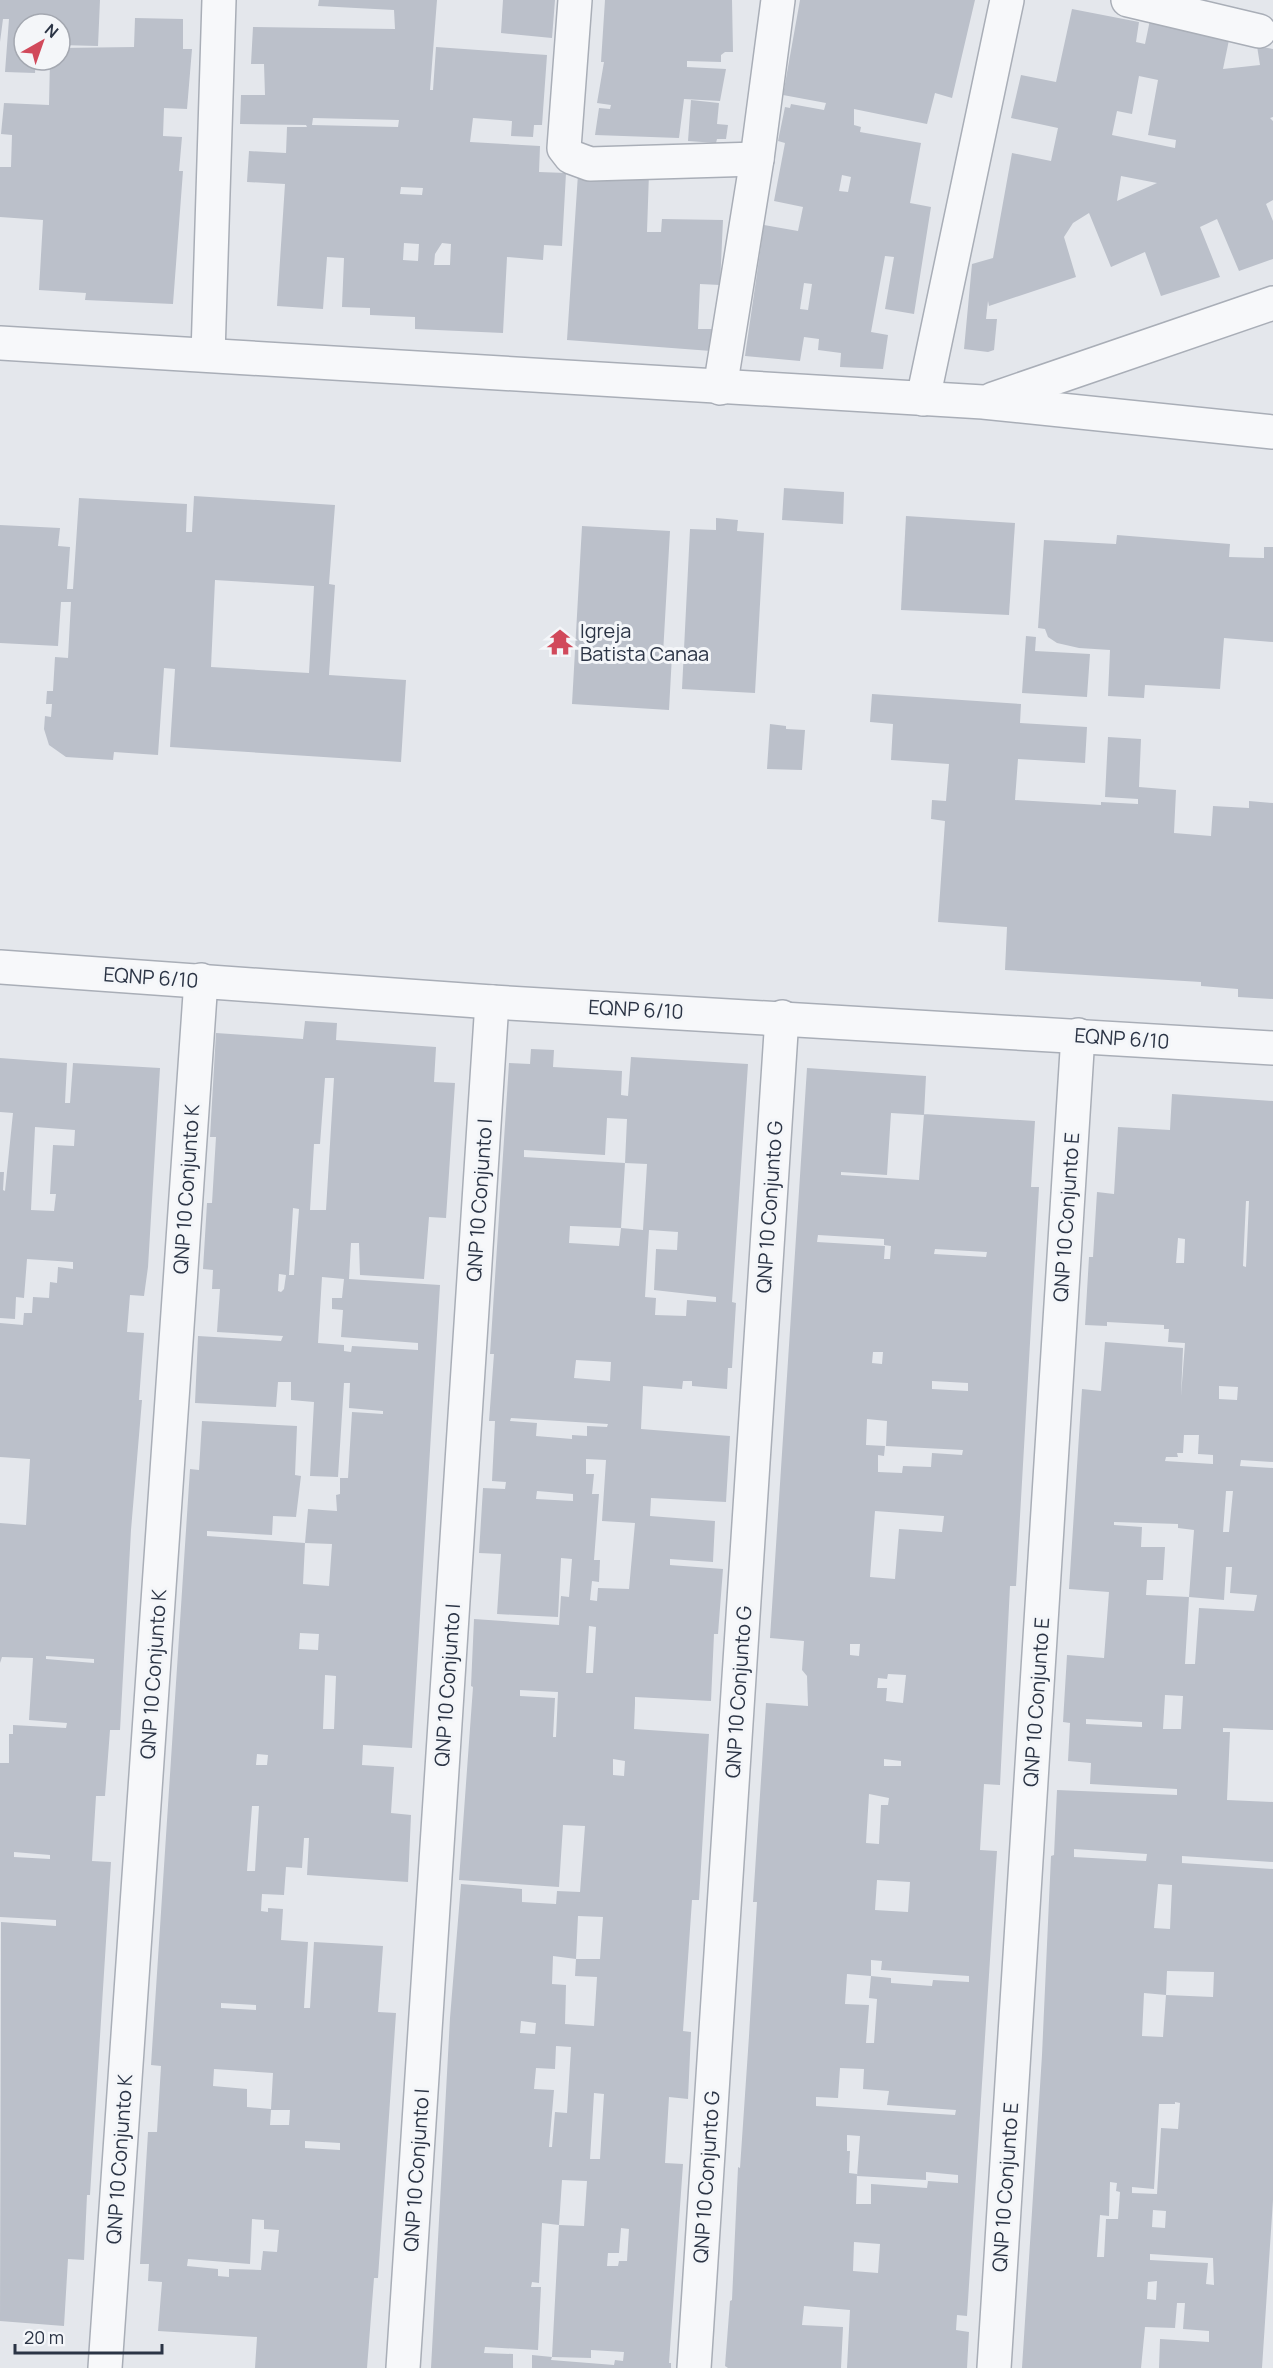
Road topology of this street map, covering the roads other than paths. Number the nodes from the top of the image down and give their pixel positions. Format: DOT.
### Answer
graph roads {
  1 [pos="219,0"];
  2 [pos="575,0"];
  3 [pos="778,0"];
  4 [pos="1007,0"];
  5 [pos="1128,0"];
  6 [pos="1259,31"];
  7 [pos="757,159"];
  8 [pos="1273,303"];
  9 [pos="0,343"];
  10 [pos="208,356"];
  11 [pos="720,388"];
  12 [pos="922,399"];
  13 [pos="983,402"];
  14 [pos="1273,432"];
  15 [pos="0,968"];
  16 [pos="201,980"];
  17 [pos="492,1002"];
  18 [pos="782,1017"];
  19 [pos="1078,1035"];
  20 [pos="1273,1048"];
  21 [pos="105,2368"];
  22 [pos="403,2368"];
  23 [pos="694,2368"];
  24 [pos="994,2368"];
  1 -- 10 [label="street"];
  2 -- 7 [label="street"];
  3 -- 7 [label="street"];
  4 -- 12 [label="street"];
  5 -- 6 [label="street"];
  7 -- 11 [label="street"];
  8 -- 13 [label="street"];
  9 -- 10 [label="street"];
  10 -- 11 [label="street"];
  11 -- 12 [label="street"];
  12 -- 13 [label="street"];
  13 -- 14 [label="street"];
  15 -- 16 [label="street, EQNP 6/10"];
  16 -- 17 [label="street, EQNP 6/10"];
  16 -- 21 [label="street, QNP 10 Conjunto K"];
  17 -- 18 [label="street, EQNP 6/10"];
  17 -- 22 [label="street, QNP 10 Conjunto I"];
  18 -- 19 [label="street, EQNP 6/10"];
  18 -- 23 [label="street, QNP 10 Conjunto G"];
  19 -- 20 [label="street, EQNP 6/10"];
  19 -- 24 [label="street, QNP 10 Conjunto E"];
}
